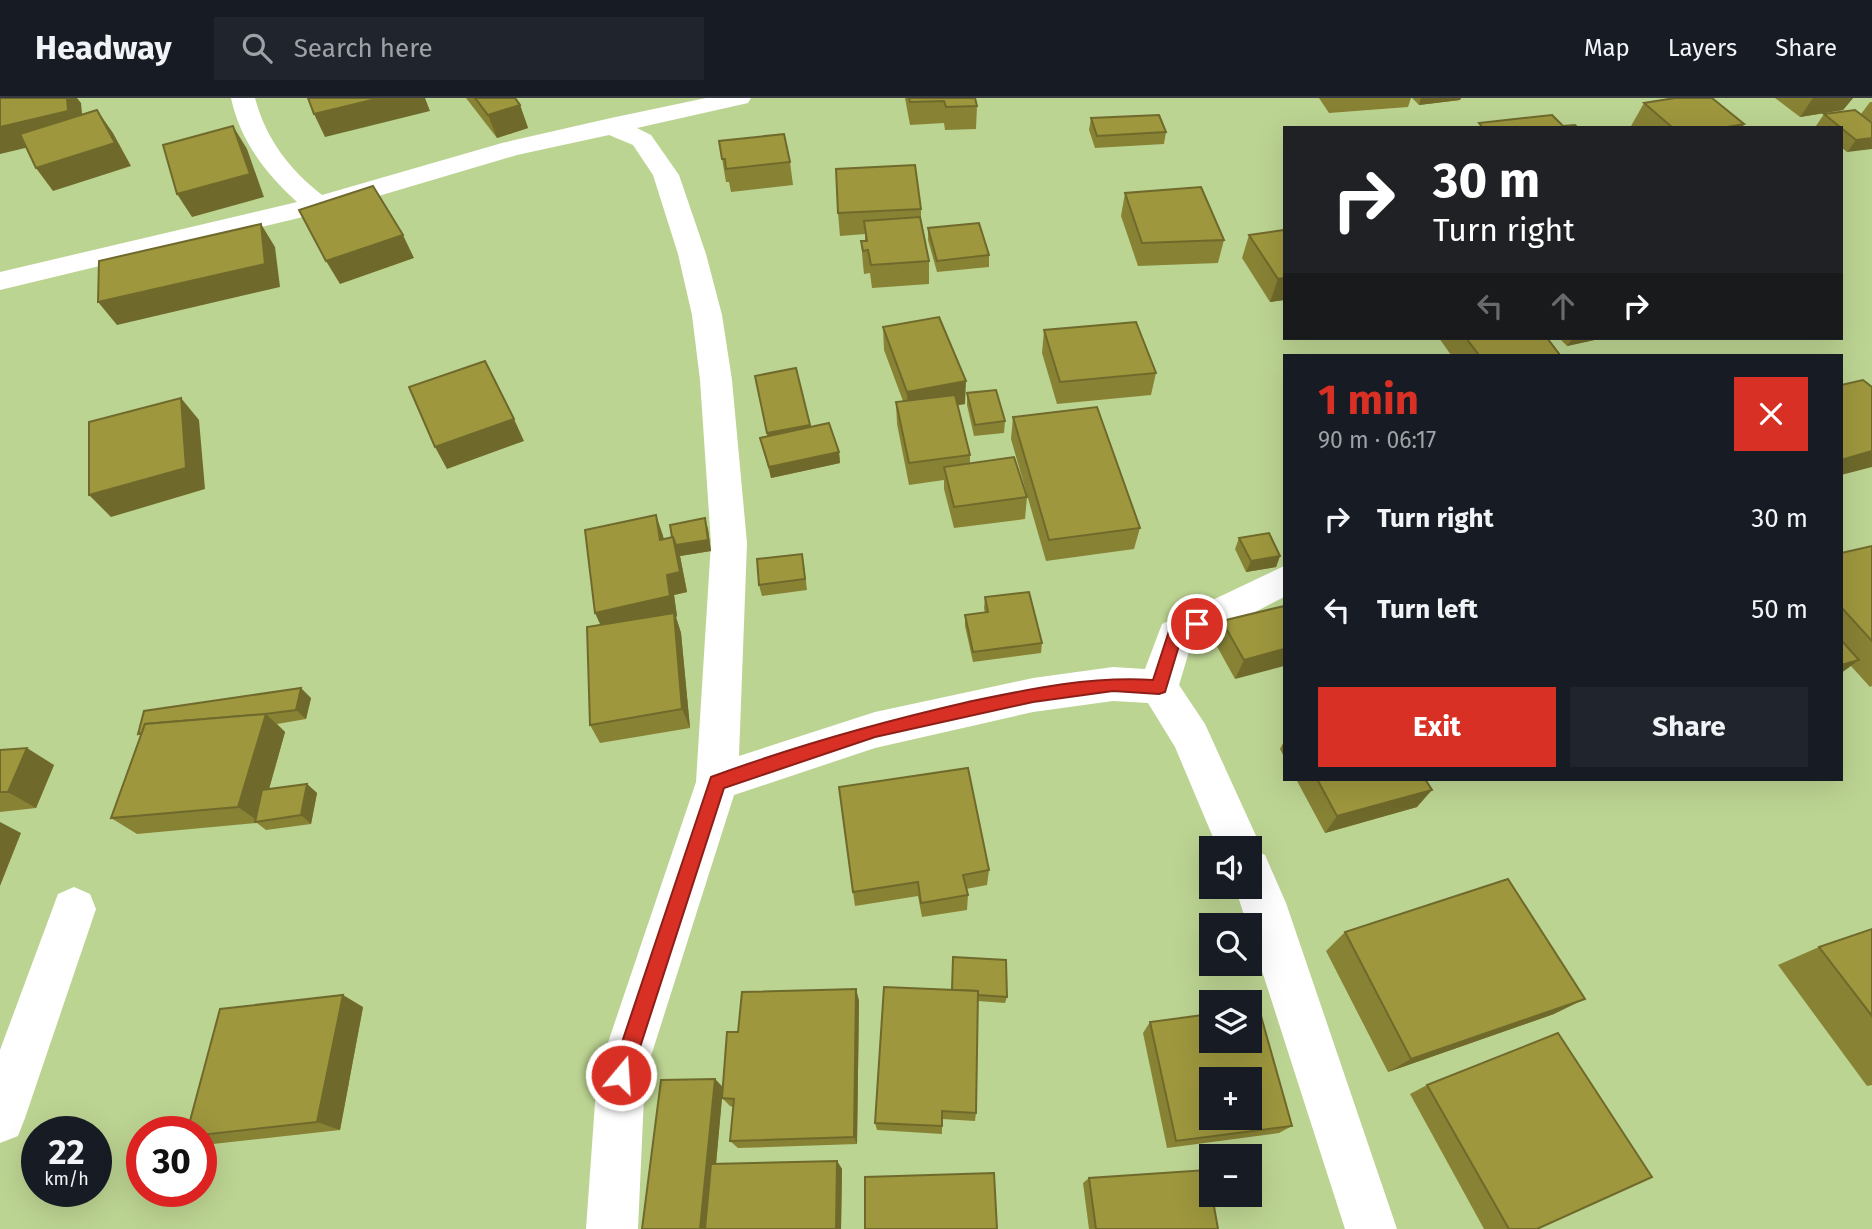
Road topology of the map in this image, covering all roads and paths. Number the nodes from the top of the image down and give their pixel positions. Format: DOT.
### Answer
graph roads {
  1 [pos="243,98"];
  2 [pos="738,98"];
  3 [pos="611,126"];
  4 [pos="318,205"];
  5 [pos="0,281"];
  6 [pos="1283,581"];
  7 [pos="1159,687"];
  8 [pos="717,782"];
  9 [pos="1234,836"];
  10 [pos="1262,898"];
  11 [pos="74,909"];
  12 [pos="0,1118"];
  13 [pos="612,1229"];
  14 [pos="1371,1229"];
  1 -- 4 [label="street"];
  2 -- 3 [label="street"];
  3 -- 4 [label="street"];
  3 -- 8 [label="street"];
  4 -- 5 [label="street"];
  6 -- 7 [label="street"];
  7 -- 8 [label="street"];
  7 -- 9 [label="street"];
  8 -- 13 [label="street"];
  10 -- 14 [label="street"];
  11 -- 12 [label="street"];
}
